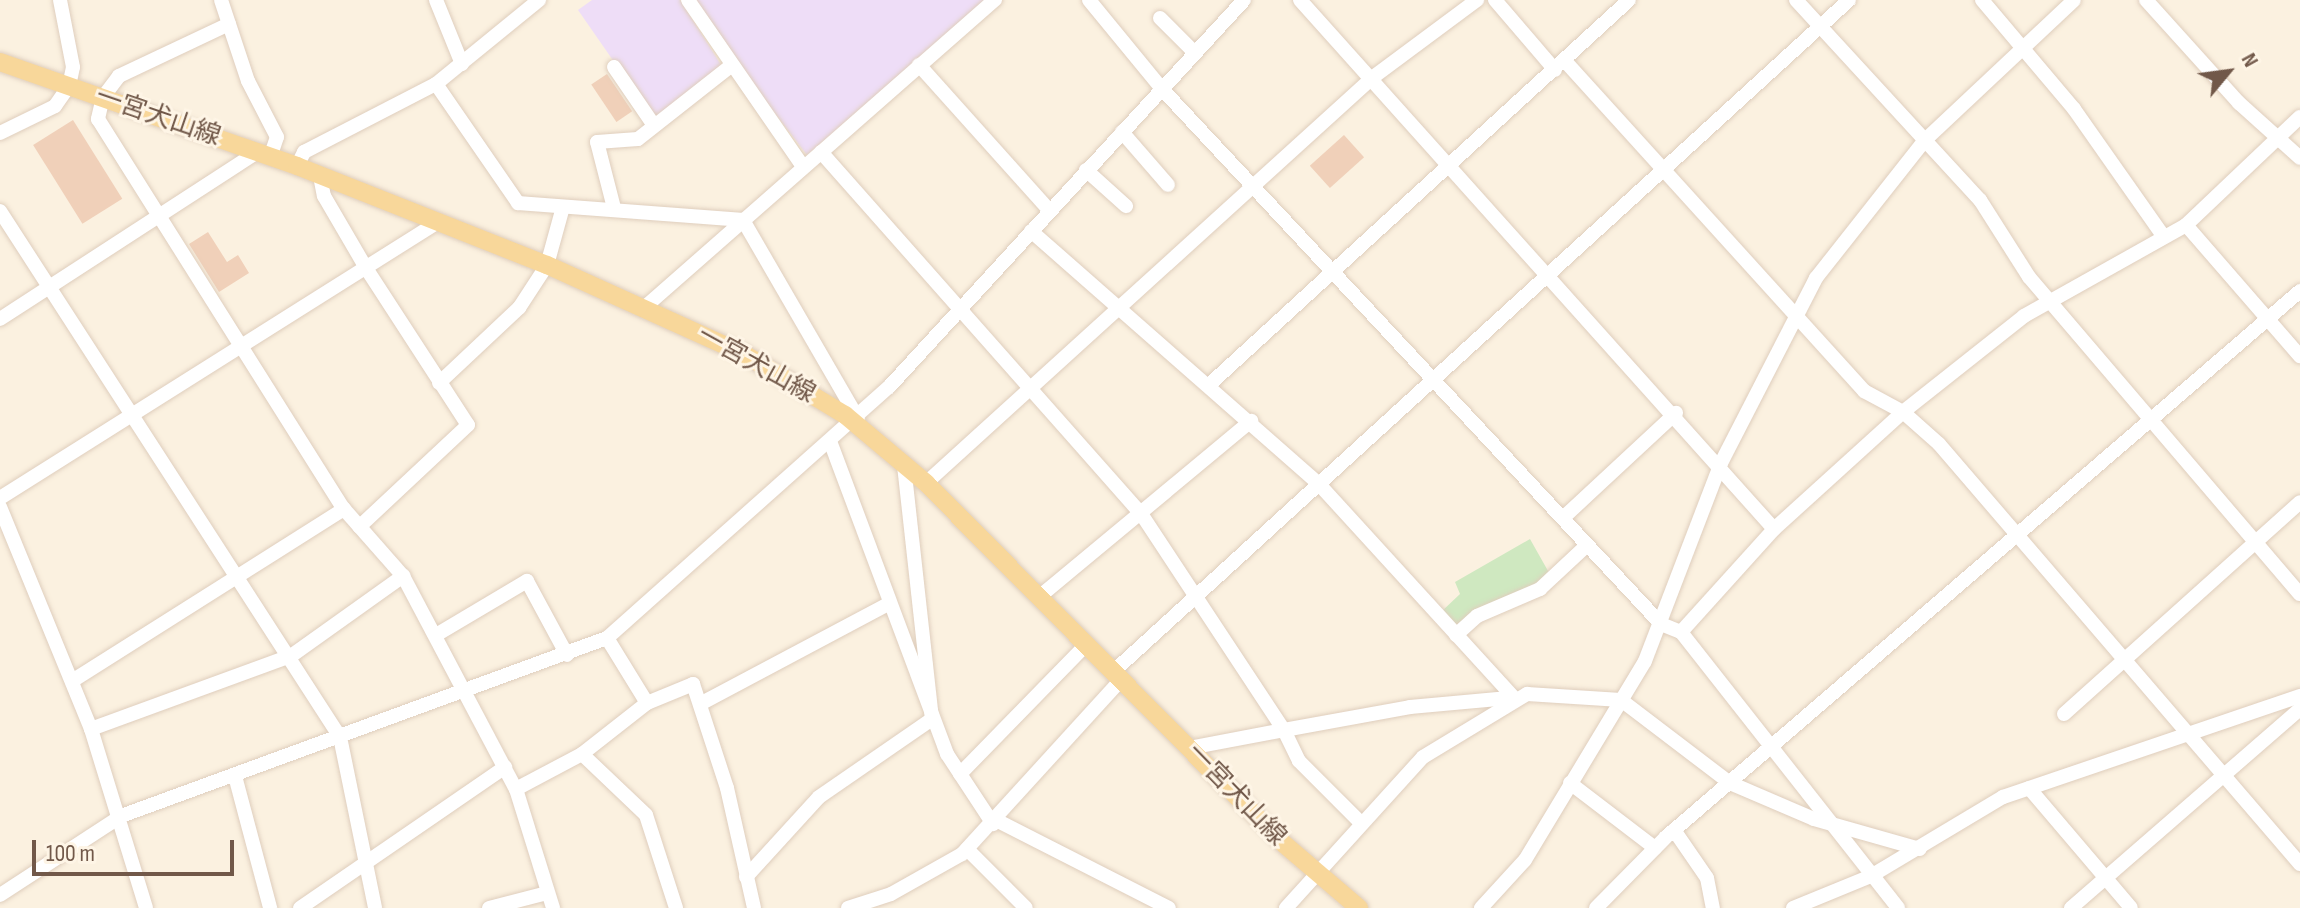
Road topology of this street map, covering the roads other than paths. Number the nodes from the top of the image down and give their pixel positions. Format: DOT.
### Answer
graph roads {
  1 [pos="60,0"];
  2 [pos="221,0"];
  3 [pos="436,0"];
  4 [pos="539,0"];
  5 [pos="688,0"];
  6 [pos="995,0"];
  7 [pos="1089,0"];
  8 [pos="1244,0"];
  9 [pos="1300,0"];
  10 [pos="1477,0"];
  11 [pos="1495,0"];
  12 [pos="1796,0"];
  13 [pos="1849,0"];
  14 [pos="1982,0"];
  15 [pos="2074,0"];
  16 [pos="2146,0"];
  17 [pos="1622,2"];
  18 [pos="1160,18"];
  19 [pos="229,24"];
  20 [pos="1820,27"];
  21 [pos="2024,45"];
  22 [pos="1195,53"];
  23 [pos="0,62"];
  24 [pos="462,64"];
  25 [pos="732,65"];
  26 [pos="919,65"];
  27 [pos="1559,65"];
  28 [pos="614,67"];
  29 [pos="1372,78"];
  30 [pos="436,84"];
  31 [pos="69,86"];
  32 [pos="1162,89"];
  33 [pos="103,97"];
  34 [pos="2300,117"];
  35 [pos="653,124"];
  36 [pos="1122,132"];
  37 [pos="0,133"];
  38 [pos="2278,138"];
  39 [pos="1925,140"];
  40 [pos="821,152"];
  41 [pos="264,154"];
  42 [pos="2300,158"];
  43 [pos="1450,164"];
  44 [pos="297,166"];
  45 [pos="803,167"];
  46 [pos="1665,168"];
  47 [pos="1086,170"];
  48 [pos="320,176"];
  49 [pos="1256,183"];
  50 [pos="1168,185"];
  51 [pos="1126,206"];
  52 [pos="563,207"];
  53 [pos="614,208"];
  54 [pos="1049,210"];
  55 [pos="0,211"];
  56 [pos="159,216"];
  57 [pos="743,220"];
  58 [pos="438,222"];
  59 [pos="2186,225"];
  60 [pos="1031,231"];
  61 [pos="2164,237"];
  62 [pos="547,265"];
  63 [pos="366,268"];
  64 [pos="1335,268"];
  65 [pos="1549,273"];
  66 [pos="50,287"];
  67 [pos="2300,291"];
  68 [pos="2048,300"];
  69 [pos="645,307"];
  70 [pos="960,308"];
  71 [pos="1120,308"];
  72 [pos="1797,314"];
  73 [pos="0,319"];
  74 [pos="2267,319"];
  75 [pos="240,345"];
  76 [pos="2300,356"];
  77 [pos="1433,377"];
  78 [pos="439,383"];
  79 [pos="1031,384"];
  80 [pos="1210,384"];
  81 [pos="1903,412"];
  82 [pos="133,413"];
  83 [pos="1676,413"];
  84 [pos="855,420"];
  85 [pos="1251,421"];
  86 [pos="2151,421"];
  87 [pos="830,441"];
  88 [pos="1721,463"];
  89 [pos="904,465"];
  90 [pos="1317,482"];
  91 [pos="926,483"];
  92 [pos="0,498"];
  93 [pos="2300,502"];
  94 [pos="0,507"];
  95 [pos="344,509"];
  96 [pos="1140,512"];
  97 [pos="1564,517"];
  98 [pos="359,527"];
  99 [pos="1774,529"];
  100 [pos="2016,538"];
  101 [pos="2256,542"];
  102 [pos="1587,545"];
  103 [pos="237,576"];
  104 [pos="403,576"];
  105 [pos="1197,593"];
  106 [pos="2300,594"];
  107 [pos="1039,597"];
  108 [pos="890,603"];
  109 [pos="1661,624"];
  110 [pos="1681,632"];
  111 [pos="436,635"];
  112 [pos="1456,635"];
  113 [pos="607,638"];
  114 [pos="1086,645"];
  115 [pos="567,655"];
  116 [pos="291,656"];
  117 [pos="2122,662"];
  118 [pos="1118,675"];
  119 [pos="72,681"];
  120 [pos="466,692"];
  121 [pos="2300,696"];
  122 [pos="1513,697"];
  123 [pos="1621,700"];
  124 [pos="647,703"];
  125 [pos="700,704"];
  126 [pos="2300,709"];
  127 [pos="2064,714"];
  128 [pos="932,719"];
  129 [pos="91,729"];
  130 [pos="1284,730"];
  131 [pos="2188,735"];
  132 [pos="340,737"];
  133 [pos="1190,748"];
  134 [pos="1769,750"];
  135 [pos="582,754"];
  136 [pos="505,767"];
  137 [pos="960,774"];
  138 [pos="235,776"];
  139 [pos="2225,777"];
  140 [pos="1570,783"];
  141 [pos="1730,783"];
  142 [pos="2029,788"];
  143 [pos="516,789"];
  144 [pos="121,816"];
  145 [pos="1359,821"];
  146 [pos="995,822"];
  147 [pos="1829,824"];
  148 [pos="1674,830"];
  149 [pos="1655,848"];
  150 [pos="967,849"];
  151 [pos="1920,849"];
  152 [pos="2300,864"];
  153 [pos="366,866"];
  154 [pos="1316,874"];
  155 [pos="1871,876"];
  156 [pos="746,877"];
  157 [pos="2105,878"];
  158 [pos="547,893"];
  159 [pos="0,895"];
  160 [pos="309,905"];
  161 [pos="866,905"];
  162 [pos="1487,906"];
  163 [pos="146,908"];
  164 [pos="270,908"];
  165 [pos="375,908"];
  166 [pos="489,908"];
  167 [pos="553,908"];
  168 [pos="676,908"];
  169 [pos="754,908"];
  170 [pos="848,908"];
  171 [pos="1026,908"];
  172 [pos="1169,908"];
  173 [pos="1286,908"];
  174 [pos="1359,908"];
  175 [pos="1596,908"];
  176 [pos="1713,908"];
  177 [pos="1793,908"];
  178 [pos="1898,908"];
  179 [pos="2071,908"];
  180 [pos="2131,908"];
  1 -- 31 [label="street"];
  2 -- 19 [label="street"];
  3 -- 24 [label="street"];
  4 -- 24 [label="street"];
  5 -- 25 [label="street"];
  6 -- 26 [label="street"];
  7 -- 32 [label="street"];
  8 -- 22 [label="street"];
  9 -- 29 [label="street"];
  10 -- 29 [label="street"];
  11 -- 27 [label="street"];
  12 -- 20 [label="street"];
  13 -- 20 [label="street"];
  14 -- 21 [label="street"];
  15 -- 21 [label="street"];
  16 -- 38 [label="street"];
  17 -- 27 [label="street"];
  18 -- 22 [label="street"];
  19 -- 33 [label="street"];
  19 -- 41 [label="street"];
  20 -- 39 [label="street"];
  20 -- 46 [label="street"];
  21 -- 39 [label="street"];
  21 -- 61 [label="street"];
  22 -- 32 [label="street"];
  23 -- 31 [label="main road, 一宮犬山線"];
  24 -- 30 [label="street"];
  25 -- 35 [label="street"];
  25 -- 45 [label="street"];
  26 -- 40 [label="street"];
  26 -- 54 [label="street"];
  27 -- 43 [label="street"];
  27 -- 46 [label="street"];
  28 -- 35 [label="street"];
  29 -- 43 [label="street"];
  29 -- 49 [label="street"];
  30 -- 44 [label="street"];
  30 -- 52 [label="street"];
  31 -- 33 [label="main road, 一宮犬山線"];
  31 -- 37 [label="street"];
  32 -- 36 [label="street"];
  32 -- 49 [label="street"];
  33 -- 41 [label="main road, 一宮犬山線"];
  33 -- 56 [label="street"];
  34 -- 38 [label="street"];
  35 -- 53 [label="street"];
  36 -- 47 [label="street"];
  36 -- 50 [label="street"];
  38 -- 42 [label="street"];
  38 -- 59 [label="street"];
  39 -- 68 [label="street"];
  39 -- 72 [label="street"];
  40 -- 45 [label="street"];
  40 -- 70 [label="street"];
  41 -- 44 [label="main road, 一宮犬山線"];
  41 -- 56 [label="street"];
  43 -- 64 [label="street"];
  43 -- 65 [label="street"];
  44 -- 48 [label="main road, 一宮犬山線"];
  45 -- 57 [label="street"];
  46 -- 65 [label="street"];
  46 -- 72 [label="street"];
  47 -- 51 [label="street"];
  47 -- 54 [label="street"];
  48 -- 58 [label="main road, 一宮犬山線"];
  48 -- 63 [label="street"];
  49 -- 64 [label="street"];
  49 -- 71 [label="street"];
  52 -- 53 [label="street"];
  52 -- 62 [label="street"];
  53 -- 57 [label="street"];
  54 -- 60 [label="street"];
  55 -- 66 [label="street"];
  56 -- 66 [label="street"];
  56 -- 75 [label="street"];
  57 -- 69 [label="street"];
  57 -- 84 [label="street"];
  58 -- 62 [label="main road, 一宮犬山線"];
  58 -- 63 [label="street"];
  59 -- 61 [label="street"];
  59 -- 74 [label="street"];
  60 -- 70 [label="street"];
  60 -- 71 [label="street"];
  61 -- 68 [label="street"];
  62 -- 69 [label="main road, 一宮犬山線"];
  62 -- 78 [label="street"];
  63 -- 75 [label="street"];
  63 -- 78 [label="street"];
  64 -- 77 [label="street"];
  64 -- 80 [label="street"];
  65 -- 77 [label="street"];
  65 -- 83 [label="street"];
  66 -- 73 [label="street"];
  66 -- 82 [label="street"];
  67 -- 74 [label="street"];
  68 -- 81 [label="street"];
  68 -- 86 [label="street"];
  69 -- 84 [label="main road, 一宮犬山線"];
  70 -- 79 [label="street"];
  70 -- 84 [label="street"];
  71 -- 79 [label="street"];
  71 -- 80 [label="street"];
  72 -- 81 [label="street"];
  72 -- 88 [label="street"];
  74 -- 76 [label="street"];
  74 -- 86 [label="street"];
  75 -- 82 [label="street"];
  75 -- 95 [label="street"];
  77 -- 90 [label="street"];
  77 -- 97 [label="street"];
  78 -- 98 [label="street"];
  79 -- 91 [label="street"];
  79 -- 96 [label="street"];
  80 -- 85 [label="street"];
  81 -- 99 [label="street"];
  81 -- 100 [label="street"];
  82 -- 92 [label="street"];
  82 -- 103 [label="street"];
  83 -- 88 [label="street"];
  83 -- 97 [label="street"];
  84 -- 87 [label="street"];
  84 -- 89 [label="main road, 一宮犬山線"];
  85 -- 90 [label="street"];
  85 -- 96 [label="street"];
  86 -- 100 [label="street"];
  86 -- 101 [label="street"];
  87 -- 108 [label="street"];
  87 -- 113 [label="street"];
  88 -- 99 [label="street"];
  88 -- 109 [label="street"];
  89 -- 91 [label="main road, 一宮犬山線"];
  89 -- 128 [label="street"];
  90 -- 105 [label="street"];
  90 -- 112 [label="street"];
  91 -- 107 [label="main road, 一宮犬山線"];
  93 -- 101 [label="street"];
  94 -- 119 [label="street"];
  95 -- 98 [label="street"];
  95 -- 103 [label="street"];
  96 -- 105 [label="street"];
  96 -- 107 [label="street"];
  97 -- 102 [label="street"];
  98 -- 104 [label="street"];
  99 -- 110 [label="street"];
  100 -- 117 [label="street"];
  100 -- 134 [label="street"];
  101 -- 106 [label="street"];
  101 -- 117 [label="street"];
  102 -- 109 [label="street"];
  102 -- 112 [label="street"];
  103 -- 116 [label="street"];
  103 -- 119 [label="street"];
  104 -- 111 [label="street"];
  104 -- 116 [label="street"];
  105 -- 118 [label="street"];
  105 -- 130 [label="street"];
  107 -- 114 [label="main road, 一宮犬山線"];
  108 -- 125 [label="street"];
  108 -- 128 [label="street"];
  109 -- 110 [label="street"];
  109 -- 123 [label="street"];
  110 -- 134 [label="street"];
  111 -- 115 [label="street"];
  111 -- 120 [label="street"];
  112 -- 122 [label="street"];
  113 -- 115 [label="street"];
  113 -- 124 [label="street"];
  114 -- 118 [label="main road, 一宮犬山線"];
  114 -- 137 [label="street"];
  115 -- 120 [label="street"];
  116 -- 129 [label="street"];
  116 -- 132 [label="street"];
  117 -- 127 [label="street"];
  117 -- 131 [label="street"];
  118 -- 133 [label="main road, 一宮犬山線"];
  118 -- 146 [label="street"];
  119 -- 129 [label="street"];
  120 -- 132 [label="street"];
  120 -- 136 [label="street"];
  121 -- 131 [label="street"];
  122 -- 123 [label="street"];
  122 -- 130 [label="street"];
  122 -- 145 [label="street"];
  123 -- 140 [label="street"];
  123 -- 141 [label="street"];
  124 -- 125 [label="street"];
  124 -- 135 [label="street"];
  125 -- 156 [label="street"];
  126 -- 139 [label="street"];
  128 -- 137 [label="street"];
  128 -- 156 [label="street"];
  129 -- 144 [label="street"];
  130 -- 133 [label="street"];
  130 -- 145 [label="street"];
  131 -- 139 [label="street"];
  131 -- 142 [label="street"];
  132 -- 138 [label="street"];
  132 -- 153 [label="street"];
  133 -- 154 [label="main road, 一宮犬山線"];
  134 -- 141 [label="street"];
  134 -- 147 [label="street"];
  135 -- 143 [label="street"];
  135 -- 168 [label="street"];
  136 -- 143 [label="street"];
  136 -- 153 [label="street"];
  137 -- 146 [label="street"];
  138 -- 144 [label="street"];
  138 -- 164 [label="street"];
  139 -- 152 [label="street"];
  139 -- 157 [label="street"];
  140 -- 149 [label="street"];
  140 -- 162 [label="street"];
  141 -- 147 [label="street"];
  141 -- 148 [label="street"];
  142 -- 151 [label="street"];
  142 -- 157 [label="street"];
  143 -- 158 [label="street"];
  144 -- 159 [label="street"];
  144 -- 163 [label="street"];
  145 -- 154 [label="street"];
  146 -- 150 [label="street"];
  146 -- 172 [label="street"];
  147 -- 151 [label="street"];
  147 -- 155 [label="street"];
  148 -- 149 [label="street"];
  148 -- 176 [label="street"];
  149 -- 175 [label="street"];
  150 -- 161 [label="street"];
  150 -- 171 [label="street"];
  151 -- 155 [label="street"];
  153 -- 160 [label="street"];
  153 -- 165 [label="street"];
  154 -- 173 [label="street"];
  154 -- 174 [label="main road, 一宮犬山線"];
  155 -- 177 [label="street"];
  155 -- 178 [label="street"];
  156 -- 169 [label="street"];
  157 -- 179 [label="street"];
  157 -- 180 [label="street"];
  158 -- 166 [label="street"];
  158 -- 167 [label="street"];
  161 -- 170 [label="street"];
}
